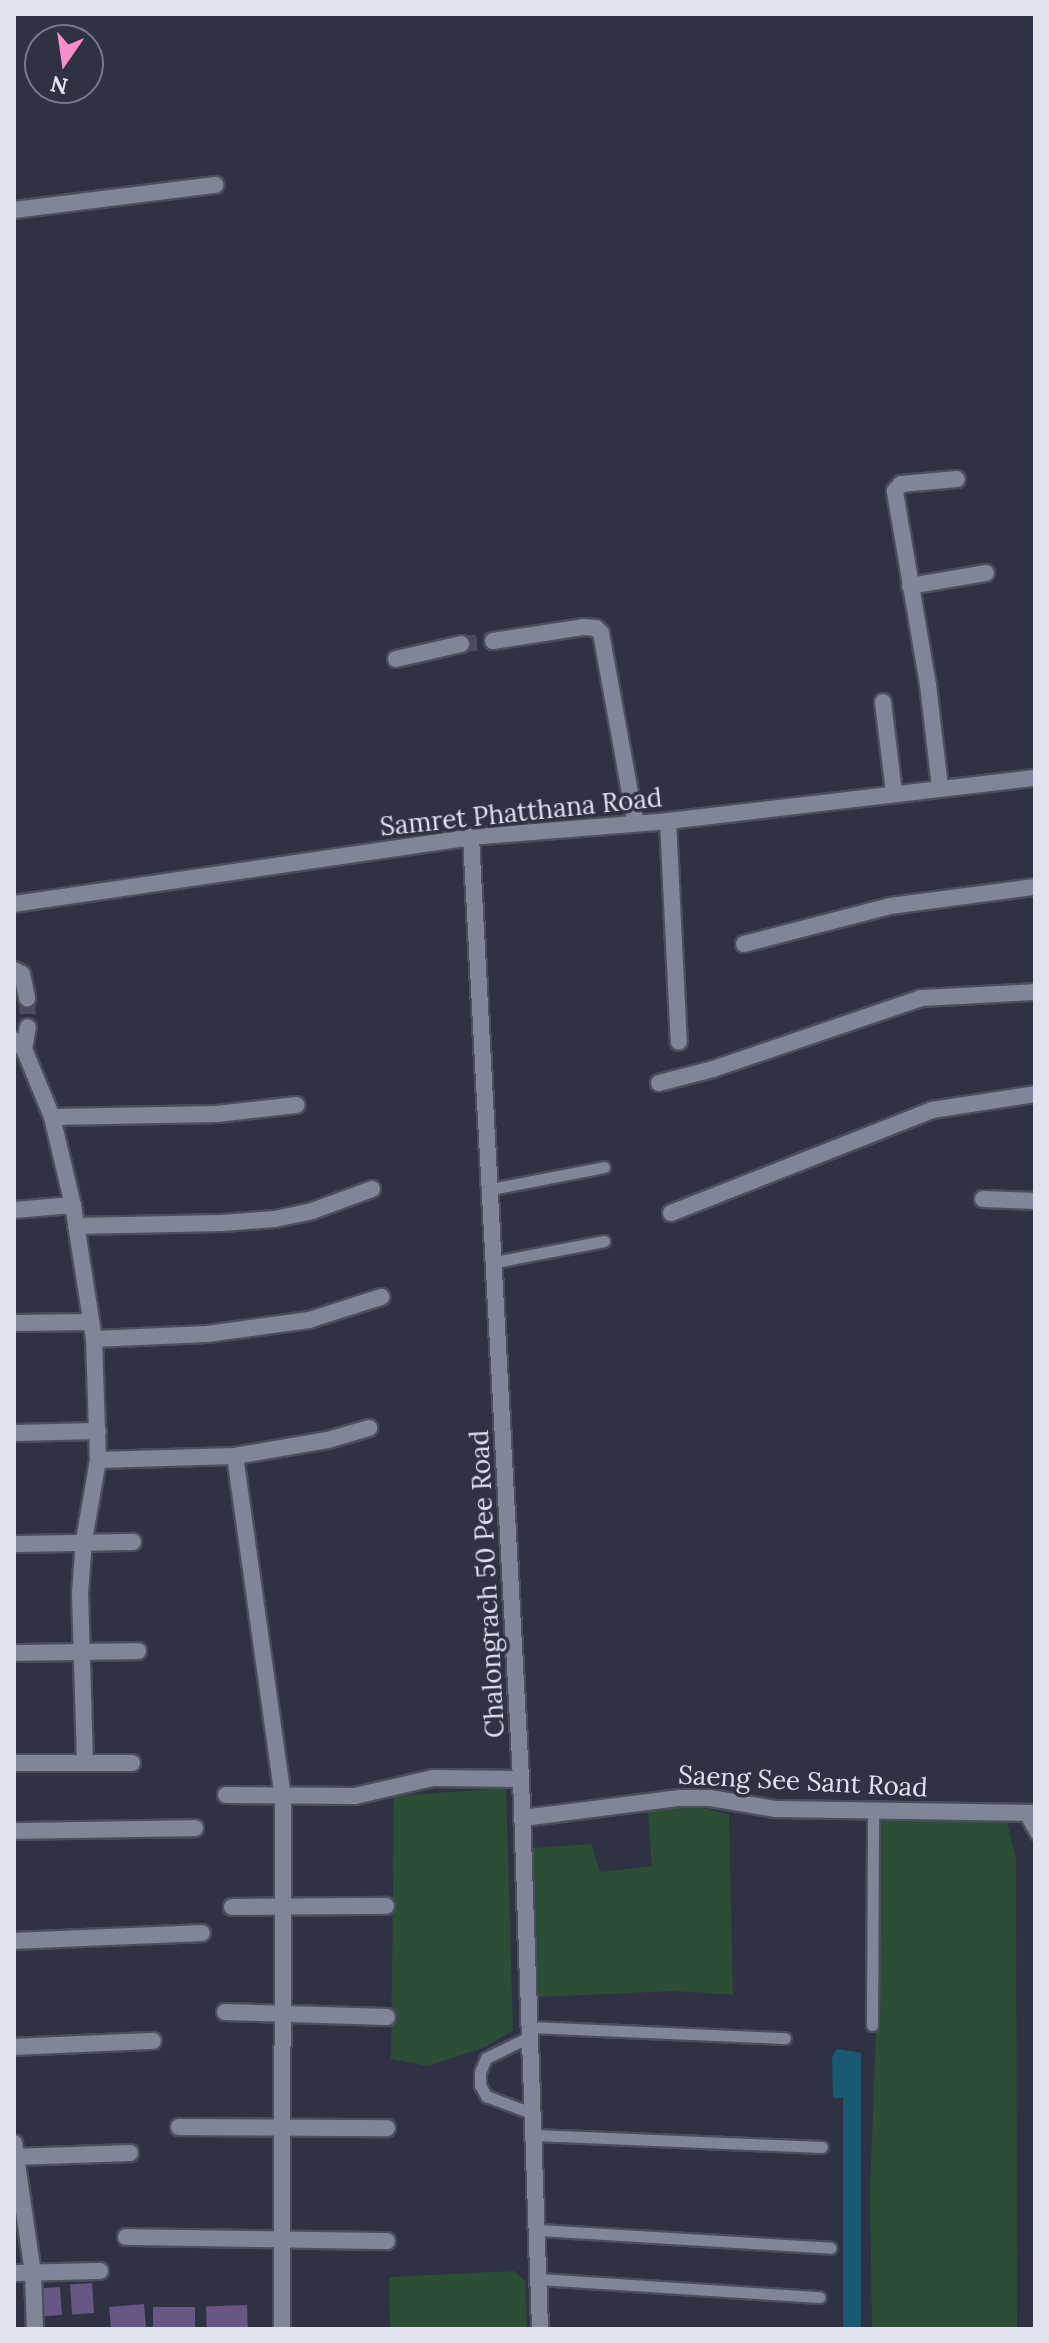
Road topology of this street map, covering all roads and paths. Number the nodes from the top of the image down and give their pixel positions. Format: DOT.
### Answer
graph roads {
  1 [pos="215,185"];
  2 [pos="14,210"];
  3 [pos="957,479"];
  4 [pos="986,573"];
  5 [pos="910,586"];
  6 [pos="493,641"];
  7 [pos="461,644"];
  8 [pos="396,659"];
  9 [pos="883,702"];
  10 [pos="1035,778"];
  11 [pos="940,787"];
  12 [pos="894,793"];
  13 [pos="635,821"];
  14 [pos="668,821"];
  15 [pos="471,837"];
  16 [pos="1035,887"];
  17 [pos="14,904"];
  18 [pos="744,944"];
  19 [pos="14,970"];
  20 [pos="1035,992"];
  21 [pos="27,998"];
  22 [pos="28,1027"];
  23 [pos="679,1042"];
  24 [pos="19,1044"];
  25 [pos="659,1083"];
  26 [pos="1035,1094"];
  27 [pos="296,1105"];
  28 [pos="52,1117"];
  29 [pos="604,1167"];
  30 [pos="372,1189"];
  31 [pos="491,1189"];
  32 [pos="983,1199"];
  33 [pos="1035,1201"];
  34 [pos="73,1205"];
  35 [pos="14,1210"];
  36 [pos="671,1213"];
  37 [pos="76,1226"];
  38 [pos="604,1241"];
  39 [pos="495,1262"];
  40 [pos="381,1297"];
  41 [pos="14,1323"];
  42 [pos="93,1330"];
  43 [pos="369,1428"];
  44 [pos="98,1431"];
  45 [pos="14,1433"];
  46 [pos="235,1456"];
  47 [pos="98,1460"];
  48 [pos="84,1540"];
  49 [pos="133,1542"];
  50 [pos="14,1544"];
  51 [pos="83,1651"];
  52 [pos="138,1651"];
  53 [pos="14,1653"];
  54 [pos="14,1763"];
  55 [pos="85,1763"];
  56 [pos="132,1763"];
  57 [pos="521,1779"];
  58 [pos="226,1795"];
  59 [pos="283,1797"];
  60 [pos="873,1811"];
  61 [pos="1030,1813"];
  62 [pos="523,1818"];
  63 [pos="195,1828"];
  64 [pos="14,1831"];
  65 [pos="1035,1833"];
  66 [pos="386,1906"];
  67 [pos="232,1907"];
  68 [pos="282,1907"];
  69 [pos="202,1933"];
  70 [pos="14,1941"];
  71 [pos="225,2012"];
  72 [pos="282,2015"];
  73 [pos="387,2017"];
  74 [pos="872,2025"];
  75 [pos="530,2032"];
  76 [pos="785,2038"];
  77 [pos="153,2041"];
  78 [pos="14,2047"];
  79 [pos="534,2114"];
  80 [pos="282,2126"];
  81 [pos="179,2127"];
  82 [pos="387,2128"];
  83 [pos="535,2135"];
  84 [pos="822,2147"];
  85 [pos="15,2152"];
  86 [pos="130,2153"];
  87 [pos="539,2230"];
  88 [pos="126,2237"];
  89 [pos="283,2240"];
  90 [pos="387,2241"];
  91 [pos="830,2248"];
  92 [pos="100,2271"];
  93 [pos="14,2273"];
  94 [pos="33,2273"];
  95 [pos="539,2279"];
  96 [pos="819,2297"];
  97 [pos="35,2329"];
  98 [pos="282,2329"];
  99 [pos="540,2329"];
  1 -- 2 [label="street"];
  3 -- 5 [label="street"];
  4 -- 5 [label="street"];
  5 -- 11 [label="street"];
  6 -- 13 [label="street"];
  7 -- 8 [label="street"];
  9 -- 12 [label="street"];
  10 -- 11 [label="street, Samret Phatthana Road"];
  11 -- 12 [label="street, Samret Phatthana Road"];
  12 -- 14 [label="street, Samret Phatthana Road"];
  13 -- 14 [label="street, Samret Phatthana Road"];
  13 -- 15 [label="street, Samret Phatthana Road"];
  14 -- 23 [label="street"];
  15 -- 17 [label="street, Samret Phatthana Road"];
  15 -- 31 [label="street, Chalongrach 50 Pee Road"];
  16 -- 18 [label="street"];
  19 -- 21 [label="street"];
  20 -- 25 [label="street"];
  22 -- 24 [label="street"];
  24 -- 28 [label="street"];
  26 -- 36 [label="street"];
  27 -- 28 [label="street"];
  28 -- 34 [label="street"];
  29 -- 31 [label="lane"];
  30 -- 37 [label="street"];
  31 -- 39 [label="street, Chalongrach 50 Pee Road"];
  32 -- 33 [label="street"];
  34 -- 35 [label="street"];
  34 -- 37 [label="street"];
  37 -- 42 [label="street"];
  38 -- 39 [label="lane"];
  39 -- 57 [label="street, Chalongrach 50 Pee Road"];
  40 -- 42 [label="street"];
  41 -- 42 [label="street"];
  42 -- 44 [label="street"];
  43 -- 46 [label="street"];
  44 -- 45 [label="street"];
  44 -- 47 [label="street"];
  46 -- 47 [label="street"];
  46 -- 59 [label="street"];
  47 -- 48 [label="street"];
  48 -- 49 [label="street"];
  48 -- 50 [label="street"];
  48 -- 51 [label="street"];
  51 -- 52 [label="street"];
  51 -- 53 [label="street"];
  51 -- 55 [label="street"];
  54 -- 55 [label="street"];
  55 -- 56 [label="street"];
  57 -- 59 [label="street"];
  57 -- 62 [label="street, Chalongrach 50 Pee Road"];
  58 -- 59 [label="street"];
  59 -- 68 [label="street"];
  60 -- 61 [label="street, Saeng See Sant Road"];
  60 -- 62 [label="street, Saeng See Sant Road"];
  60 -- 74 [label="lane"];
  61 -- 65 [label="lane"];
  62 -- 75 [label="street, Chalongrach 50 Pee Road"];
  63 -- 64 [label="street"];
  66 -- 68 [label="street"];
  67 -- 68 [label="street"];
  68 -- 72 [label="street"];
  69 -- 70 [label="street"];
  71 -- 72 [label="street"];
  72 -- 73 [label="street"];
  72 -- 80 [label="street"];
  75 -- 76 [label="lane"];
  75 -- 79 [label="street, Chalongrach 50 Pee Road"];
  75 -- 79 [label="lane"];
  77 -- 78 [label="street"];
  79 -- 83 [label="street, Chalongrach 50 Pee Road"];
  80 -- 81 [label="street"];
  80 -- 82 [label="street"];
  80 -- 89 [label="street"];
  83 -- 84 [label="lane"];
  83 -- 87 [label="street, Chalongrach 50 Pee Road"];
  85 -- 86 [label="street"];
  85 -- 94 [label="street"];
  87 -- 91 [label="lane"];
  87 -- 95 [label="street, Chalongrach 50 Pee Road"];
  88 -- 89 [label="street"];
  89 -- 90 [label="street"];
  89 -- 98 [label="street"];
  92 -- 94 [label="street"];
  93 -- 94 [label="street"];
  94 -- 97 [label="street"];
  95 -- 96 [label="lane"];
  95 -- 99 [label="street, Chalongrach 50 Pee Road"];
}
